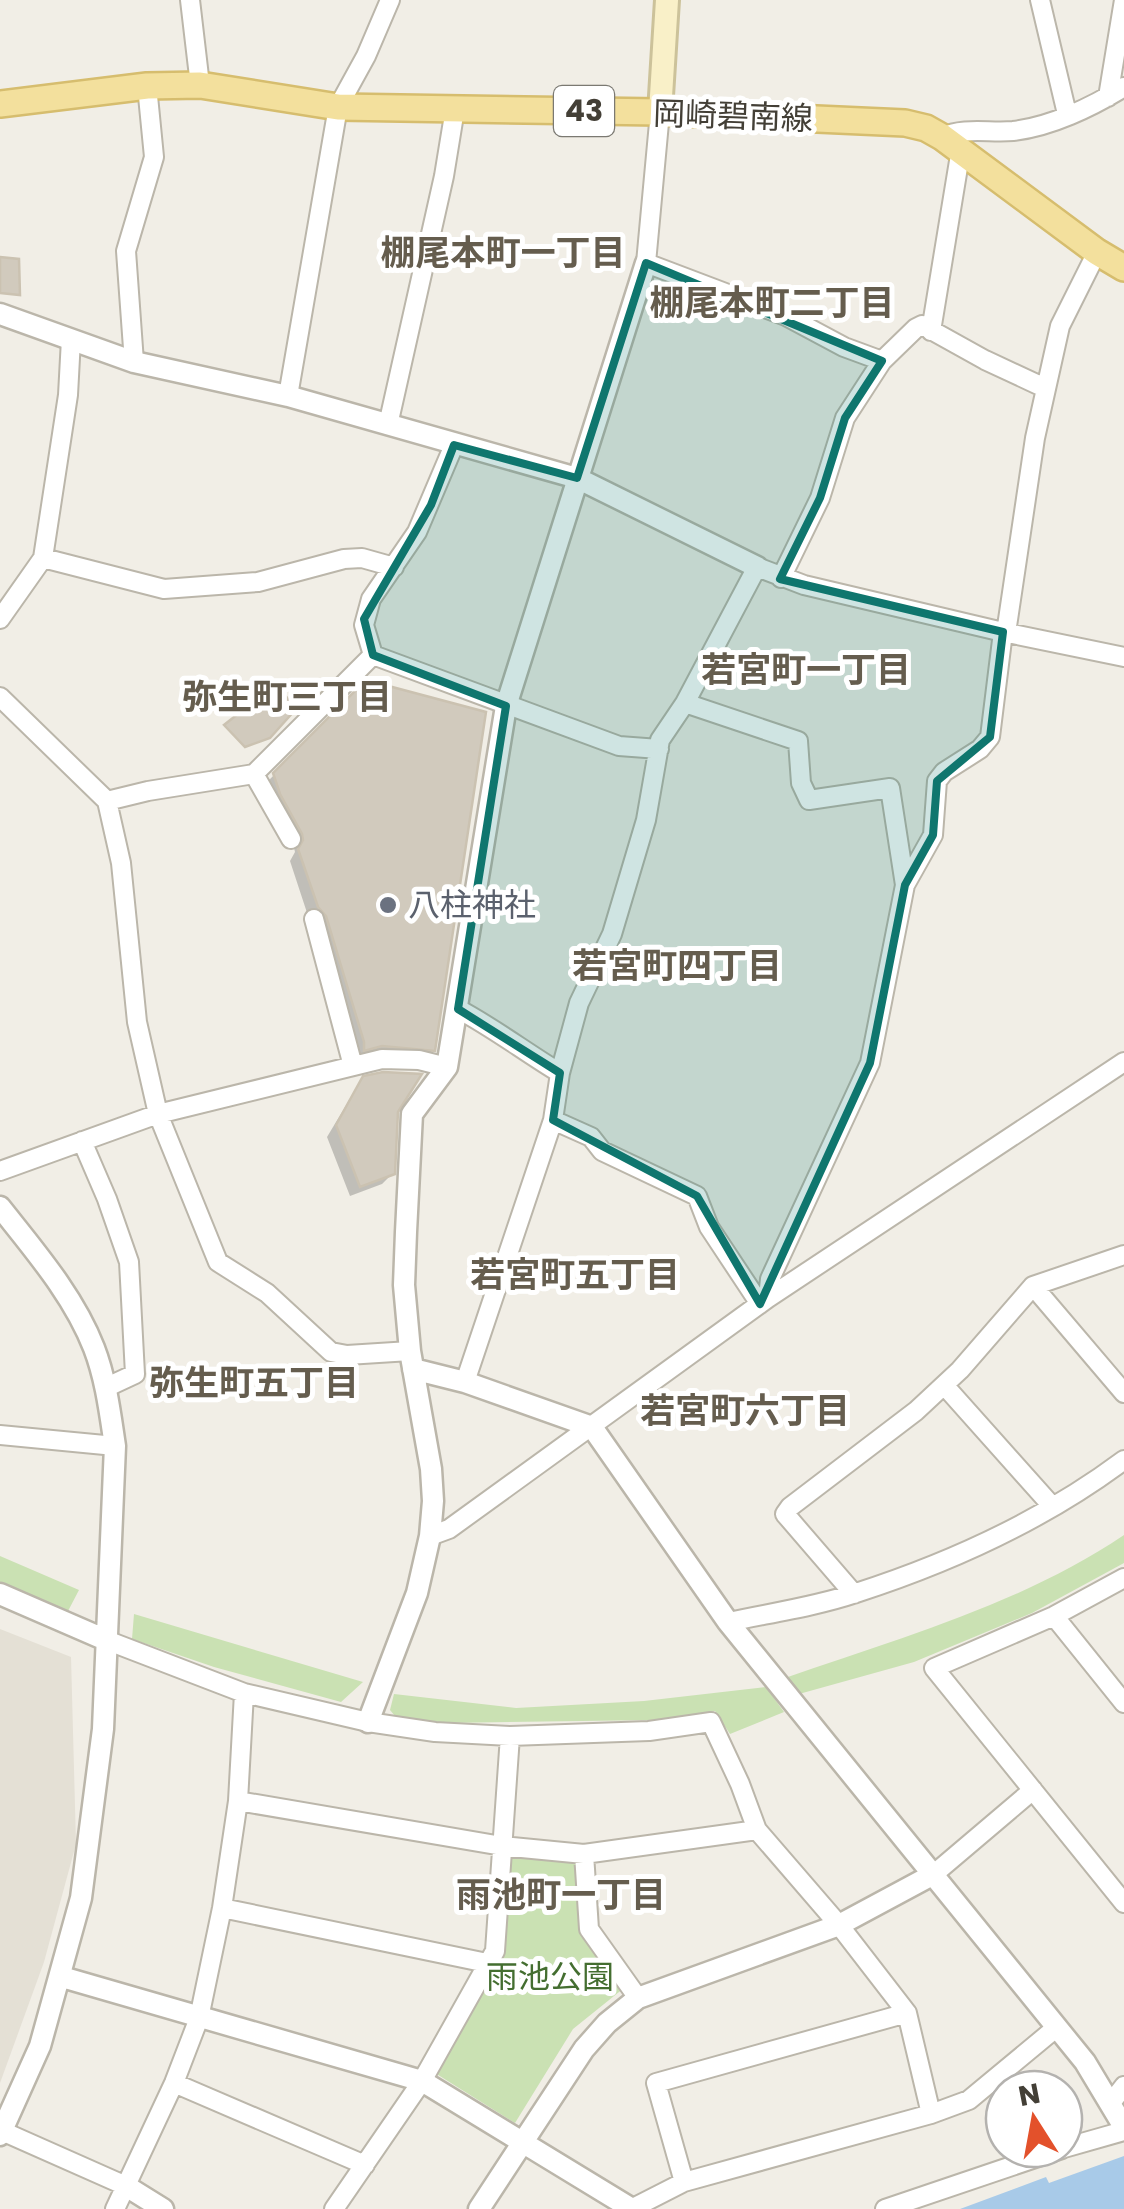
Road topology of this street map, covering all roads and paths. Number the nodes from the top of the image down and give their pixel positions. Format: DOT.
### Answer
graph roads {
  1 [pos="190,0"];
  2 [pos="390,0"];
  3 [pos="668,0"];
  4 [pos="1040,0"];
  5 [pos="1124,0"];
  6 [pos="200,84"];
  7 [pos="147,86"];
  8 [pos="1116,92"];
  9 [pos="0,104"];
  10 [pos="338,106"];
  11 [pos="455,109"];
  12 [pos="660,112"];
  13 [pos="1067,114"];
  14 [pos="951,143"];
  15 [pos="1096,252"];
  16 [pos="646,263"];
  17 [pos="1124,268"];
  18 [pos="0,314"];
  19 [pos="930,330"];
  20 [pos="71,338"];
  21 [pos="882,361"];
  22 [pos="134,362"];
  23 [pos="1046,388"];
  24 [pos="288,396"];
  25 [pos="388,425"];
  26 [pos="454,445"];
  27 [pos="577,478"];
  28 [pos="43,558"];
  29 [pos="394,567"];
  30 [pos="757,567"];
  31 [pos="781,578"];
  32 [pos="0,619"];
  33 [pos="1005,632"];
  34 [pos="373,655"];
  35 [pos="1124,657"];
  36 [pos="0,697"];
  37 [pos="685,703"];
  38 [pos="506,706"];
  39 [pos="659,749"];
  40 [pos="254,774"];
  41 [pos="108,800"];
  42 [pos="291,839"];
  43 [pos="905,885"];
  44 [pos="314,919"];
  45 [pos="458,1009"];
  46 [pos="1124,1062"];
  47 [pos="353,1066"];
  48 [pos="446,1067"];
  49 [pos="560,1073"];
  50 [pos="158,1114"];
  51 [pos="552,1120"];
  52 [pos="82,1141"];
  53 [pos="0,1171"];
  54 [pos="0,1206"];
  55 [pos="1124,1255"];
  56 [pos="1033,1286"];
  57 [pos="764,1301"];
  58 [pos="412,1360"];
  59 [pos="465,1382"];
  60 [pos="944,1385"];
  61 [pos="105,1388"];
  62 [pos="1124,1393"];
  63 [pos="592,1427"];
  64 [pos="0,1435"];
  65 [pos="115,1446"];
  66 [pos="1124,1460"];
  67 [pos="1052,1506"];
  68 [pos="430,1536"];
  69 [pos="1124,1578"];
  70 [pos="0,1594"];
  71 [pos="854,1594"];
  72 [pos="1054,1616"];
  73 [pos="728,1622"];
  74 [pos="106,1640"];
  75 [pos="244,1693"];
  76 [pos="1124,1703"];
  77 [pos="368,1722"];
  78 [pos="510,1736"];
  79 [pos="1033,1790"];
  80 [pos="238,1801"];
  81 [pos="757,1830"];
  82 [pos="502,1846"];
  83 [pos="584,1854"];
  84 [pos="934,1874"];
  85 [pos="1124,1902"];
  86 [pos="222,1908"];
  87 [pos="838,1925"];
  88 [pos="487,1963"];
  89 [pos="62,1977"];
  90 [pos="638,1998"];
  91 [pos="907,2013"];
  92 [pos="199,2018"];
  93 [pos="1057,2027"];
  94 [pos="422,2081"];
  95 [pos="174,2083"];
  96 [pos="1124,2086"];
  97 [pos="1110,2104"];
  98 [pos="932,2114"];
  99 [pos="1124,2129"];
  100 [pos="1,2133"];
  101 [pos="1084,2142"];
  102 [pos="521,2143"];
  103 [pos="365,2165"];
  104 [pos="1004,2169"];
  105 [pos="684,2182"];
  106 [pos="126,2186"];
  107 [pos="115,2209"];
  108 [pos="163,2209"];
  109 [pos="334,2209"];
  110 [pos="479,2209"];
  111 [pos="631,2209"];
  112 [pos="885,2209"];
  1 -- 6 [label="street"];
  2 -- 10 [label="street"];
  3 -- 12 [label="main road"];
  4 -- 13 [label="street"];
  5 -- 8 [label="street"];
  6 -- 7 [label="main road, 岡崎碧南線 / 43"];
  6 -- 10 [label="main road, 岡崎碧南線 / 43"];
  7 -- 9 [label="main road, 岡崎碧南線 / 43"];
  7 -- 22 [label="street"];
  8 -- 13 [label="street"];
  10 -- 11 [label="main road, 岡崎碧南線 / 43"];
  10 -- 24 [label="street"];
  11 -- 12 [label="main road, 岡崎碧南線 / 43"];
  11 -- 25 [label="street"];
  12 -- 14 [label="main road, 岡崎碧南線 / 43"];
  12 -- 16 [label="street"];
  13 -- 14 [label="street"];
  14 -- 15 [label="main road, 岡崎碧南線 / 43"];
  14 -- 19 [label="street"];
  15 -- 17 [label="main road, 岡崎碧南線 / 43"];
  15 -- 23 [label="street"];
  16 -- 21 [label="street"];
  16 -- 27 [label="street"];
  18 -- 20 [label="street"];
  19 -- 21 [label="street"];
  19 -- 23 [label="street"];
  20 -- 22 [label="street"];
  20 -- 28 [label="street"];
  21 -- 31 [label="street"];
  22 -- 24 [label="street"];
  23 -- 33 [label="street"];
  24 -- 25 [label="street"];
  25 -- 26 [label="street"];
  26 -- 27 [label="street"];
  26 -- 29 [label="street"];
  27 -- 30 [label="street"];
  27 -- 38 [label="street"];
  28 -- 29 [label="street"];
  28 -- 32 [label="street"];
  29 -- 34 [label="street"];
  30 -- 31 [label="street"];
  30 -- 37 [label="street"];
  31 -- 33 [label="street"];
  33 -- 35 [label="street"];
  33 -- 43 [label="street"];
  34 -- 38 [label="street"];
  34 -- 40 [label="street"];
  36 -- 41 [label="street"];
  37 -- 39 [label="street"];
  37 -- 43 [label="street"];
  38 -- 39 [label="street"];
  38 -- 45 [label="street"];
  39 -- 49 [label="street"];
  40 -- 41 [label="street"];
  40 -- 42 [label="street"];
  41 -- 50 [label="street"];
  43 -- 57 [label="street"];
  44 -- 47 [label="street"];
  45 -- 48 [label="street"];
  45 -- 49 [label="street"];
  46 -- 57 [label="street"];
  47 -- 48 [label="street"];
  47 -- 50 [label="street"];
  48 -- 58 [label="street"];
  49 -- 51 [label="street"];
  50 -- 52 [label="street"];
  50 -- 58 [label="street"];
  51 -- 57 [label="street"];
  51 -- 59 [label="street"];
  52 -- 53 [label="street"];
  52 -- 61 [label="street"];
  54 -- 61 [label="street"];
  55 -- 56 [label="street"];
  56 -- 60 [label="street"];
  56 -- 62 [label="street"];
  57 -- 63 [label="street"];
  58 -- 59 [label="street"];
  58 -- 68 [label="street"];
  59 -- 63 [label="street"];
  60 -- 67 [label="street"];
  60 -- 71 [label="street"];
  61 -- 65 [label="street"];
  63 -- 68 [label="street"];
  63 -- 73 [label="street"];
  64 -- 65 [label="street"];
  65 -- 74 [label="street"];
  66 -- 67 [label="street"];
  67 -- 71 [label="street"];
  68 -- 77 [label="street"];
  69 -- 72 [label="street"];
  70 -- 74 [label="street"];
  71 -- 73 [label="street"];
  72 -- 76 [label="street"];
  72 -- 79 [label="street"];
  73 -- 84 [label="street"];
  74 -- 75 [label="street"];
  74 -- 89 [label="street"];
  75 -- 77 [label="street"];
  75 -- 80 [label="street"];
  77 -- 78 [label="street"];
  78 -- 81 [label="street"];
  78 -- 82 [label="street"];
  79 -- 84 [label="street"];
  79 -- 85 [label="street"];
  80 -- 82 [label="street"];
  80 -- 86 [label="street"];
  81 -- 83 [label="street"];
  81 -- 87 [label="street"];
  82 -- 83 [label="street"];
  82 -- 88 [label="street"];
  83 -- 90 [label="street"];
  84 -- 87 [label="street"];
  84 -- 93 [label="street"];
  86 -- 88 [label="street"];
  86 -- 92 [label="street"];
  87 -- 90 [label="street"];
  87 -- 91 [label="street"];
  88 -- 94 [label="street"];
  89 -- 92 [label="street"];
  89 -- 100 [label="street"];
  90 -- 102 [label="street"];
  91 -- 98 [label="street"];
  91 -- 105 [label="street"];
  92 -- 94 [label="street"];
  92 -- 95 [label="street"];
  93 -- 97 [label="street"];
  93 -- 98 [label="street"];
  94 -- 102 [label="street"];
  94 -- 103 [label="street"];
  95 -- 103 [label="street"];
  95 -- 106 [label="street"];
  96 -- 97 [label="street"];
  97 -- 99 [label="street"];
  98 -- 105 [label="street"];
  99 -- 101 [label="street"];
  100 -- 106 [label="street"];
  102 -- 110 [label="street"];
  102 -- 111 [label="street"];
  103 -- 109 [label="street"];
  104 -- 112 [label="street"];
  105 -- 111 [label="street"];
  106 -- 107 [label="street"];
  106 -- 108 [label="street"];
}
